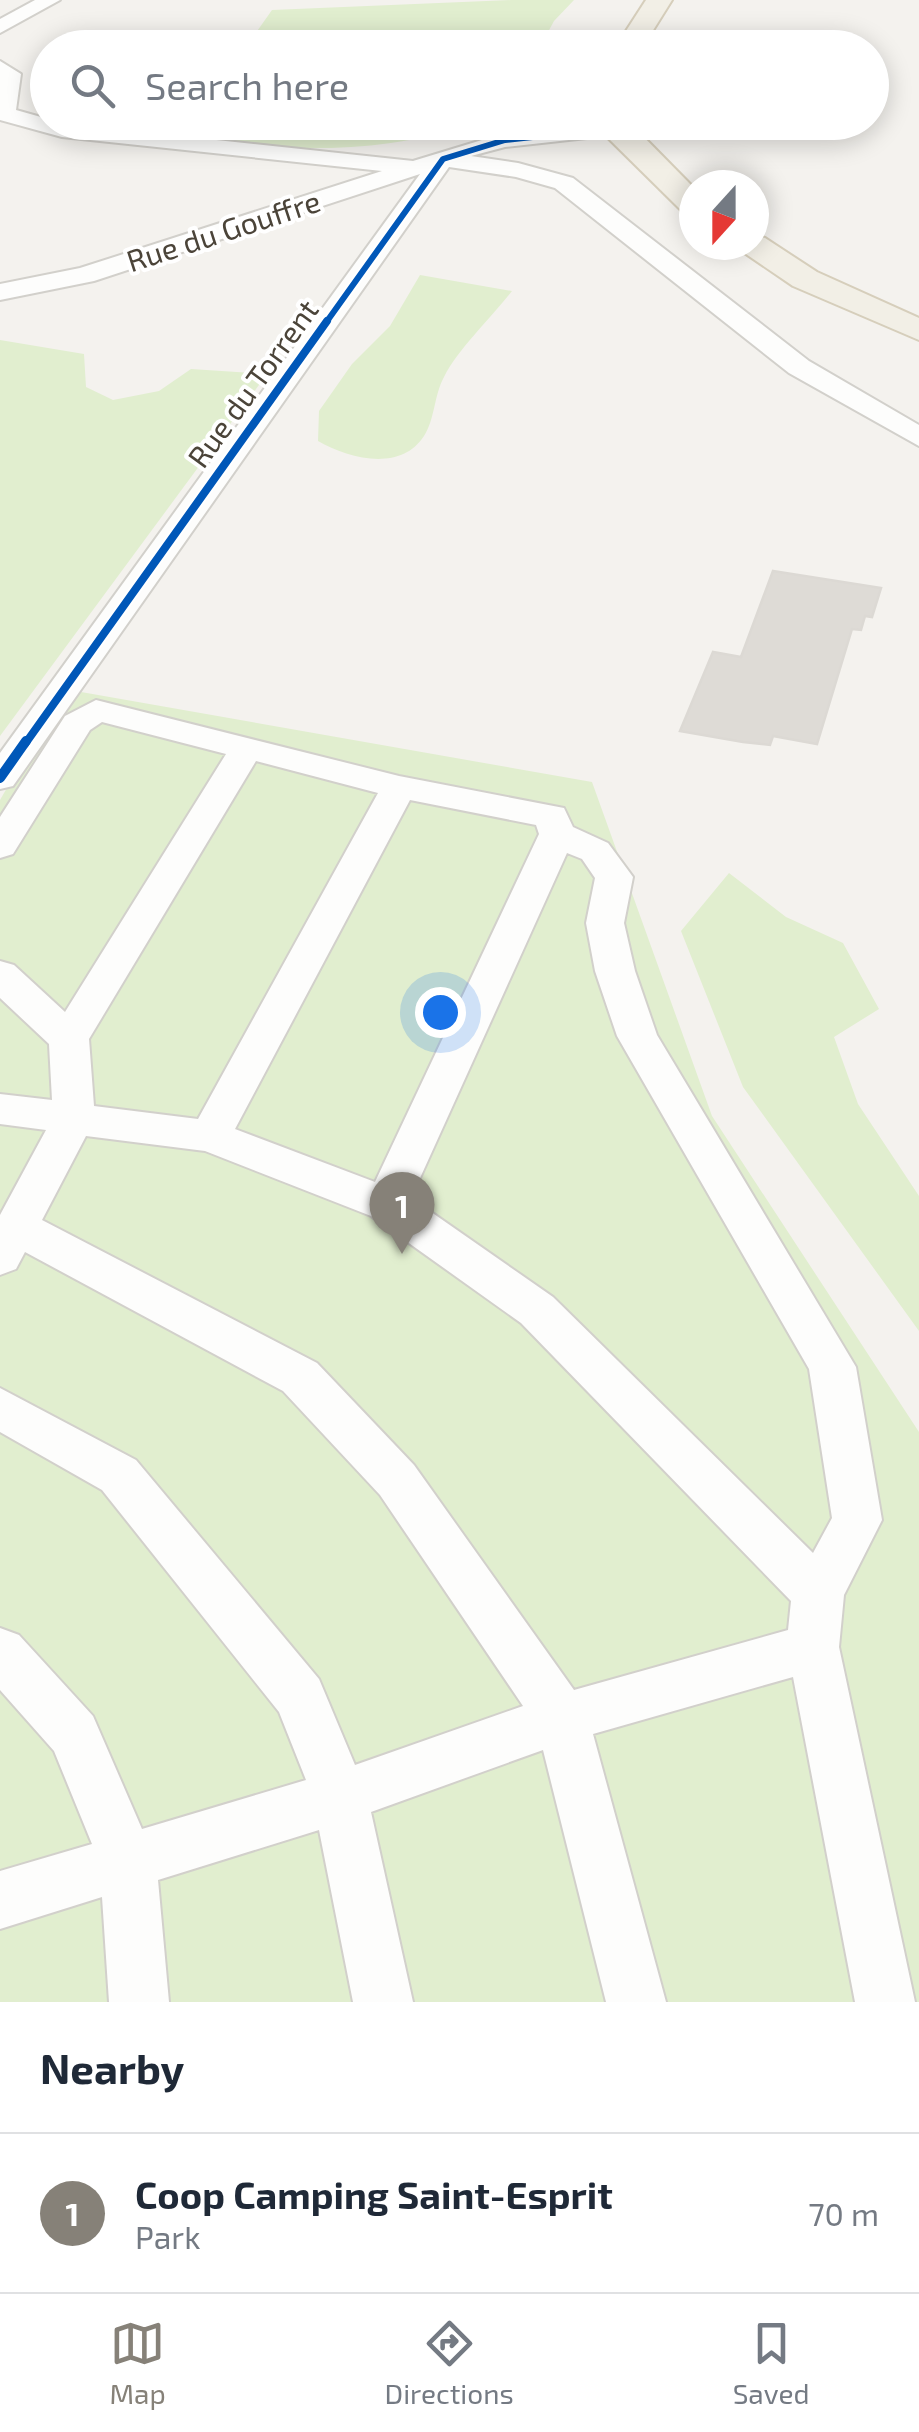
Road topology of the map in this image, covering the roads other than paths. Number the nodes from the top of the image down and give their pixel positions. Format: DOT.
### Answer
graph roads {
  1 [pos="50,0"];
  2 [pos="659,0"];
  3 [pos="0,27"];
  4 [pos="640,30"];
  5 [pos="0,68"];
  6 [pos="30,121"];
  7 [pos="174,140"];
  8 [pos="500,140"];
  9 [pos="628,140"];
  10 [pos="430,163"];
  11 [pos="679,190"];
  12 [pos="769,255"];
  13 [pos="0,292"];
  14 [pos="919,330"];
  15 [pos="919,437"];
  16 [pos="246,749"];
  17 [pos="0,778"];
  18 [pos="398,786"];
  19 [pos="557,834"];
  20 [pos="0,846"];
  21 [pos="0,976"];
  22 [pos="69,1039"];
  23 [pos="0,1109"];
  24 [pos="74,1117"];
  25 [pos="210,1136"];
  26 [pos="387,1204"];
  27 [pos="9,1242"];
  28 [pos="0,1408"];
  29 [pos="818,1593"];
  30 [pos="813,1647"];
  31 [pos="0,1652"];
  32 [pos="562,1718"];
  33 [pos="340,1797"];
  34 [pos="128,1864"];
  35 [pos="0,1900"];
  36 [pos="140,2002"];
  37 [pos="383,2002"];
  38 [pos="636,2002"];
  39 [pos="886,2002"];
  1 -- 3 [label="street"];
  2 -- 4 [label="main road"];
  5 -- 6 [label="street"];
  7 -- 10 [label="street"];
  8 -- 10 [label="street"];
  9 -- 11 [label="main road"];
  10 -- 13 [label="street, Rue du Gouffre"];
  10 -- 15 [label="street"];
  10 -- 17 [label="street, Rue du Torrent"];
  12 -- 14 [label="main road"];
  16 -- 18 [label="street"];
  16 -- 20 [label="street"];
  16 -- 22 [label="street"];
  18 -- 19 [label="street"];
  18 -- 25 [label="street"];
  19 -- 26 [label="street"];
  19 -- 29 [label="street"];
  21 -- 22 [label="street"];
  22 -- 24 [label="street"];
  23 -- 24 [label="street"];
  24 -- 25 [label="street"];
  24 -- 27 [label="street"];
  25 -- 26 [label="street"];
  26 -- 29 [label="street"];
  27 -- 32 [label="street"];
  28 -- 33 [label="street"];
  29 -- 30 [label="street"];
  30 -- 32 [label="street"];
  30 -- 39 [label="street"];
  31 -- 34 [label="street"];
  32 -- 33 [label="street"];
  32 -- 38 [label="street"];
  33 -- 34 [label="street"];
  33 -- 37 [label="street"];
  34 -- 35 [label="street"];
  34 -- 36 [label="street"];
}
